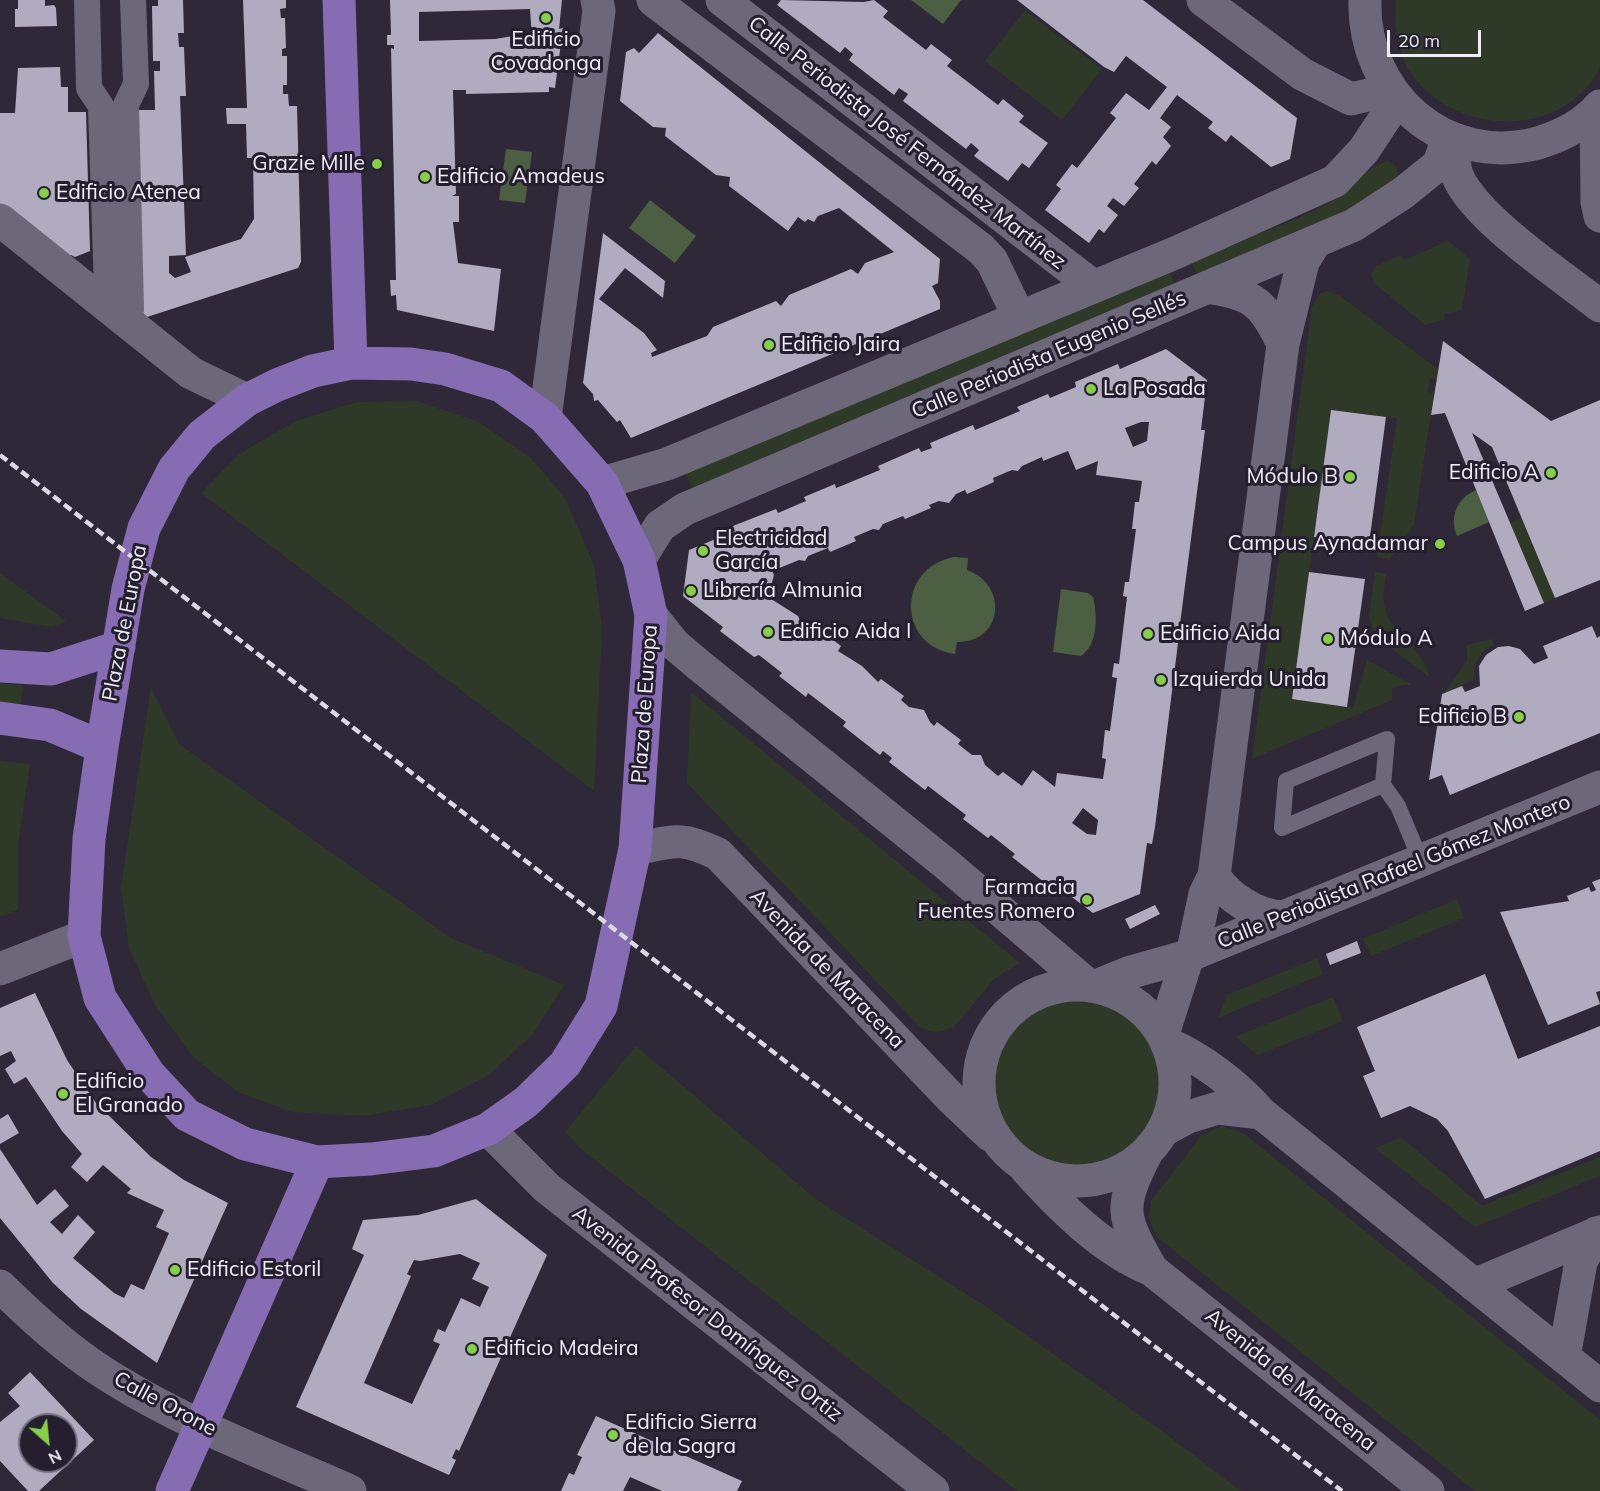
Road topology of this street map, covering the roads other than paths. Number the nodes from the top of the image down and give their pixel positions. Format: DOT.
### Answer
graph roads {
  1 [pos="87,0"];
  2 [pos="134,0"];
  3 [pos="339,0"];
  4 [pos="653,0"];
  5 [pos="722,0"];
  6 [pos="1203,0"];
  7 [pos="1365,0"];
  8 [pos="604,4"];
  9 [pos="1393,95"];
  10 [pos="1598,108"];
  11 [pos="1452,139"];
  12 [pos="1600,216"];
  13 [pos="0,220"];
  14 [pos="1314,244"];
  15 [pos="1093,286"];
  16 [pos="1212,288"];
  17 [pos="98,298"];
  18 [pos="1600,306"];
  19 [pos="1019,317"];
  20 [pos="124,320"];
  21 [pos="1283,344"];
  22 [pos="351,363"];
  23 [pos="247,400"];
  24 [pos="545,418"];
  25 [pos="602,483"];
  26 [pos="639,560"];
  27 [pos="651,615"];
  28 [pos="119,647"];
  29 [pos="0,666"];
  30 [pos="0,718"];
  31 [pos="102,747"];
  32 [pos="1383,785"];
  33 [pos="1600,787"];
  34 [pos="635,849"];
  35 [pos="1421,861"];
  36 [pos="1214,876"];
  37 [pos="1284,917"];
  38 [pos="84,936"];
  39 [pos="1190,956"];
  40 [pos="0,969"];
  41 [pos="1092,985"];
  42 [pos="1165,1039"];
  43 [pos="1261,1113"];
  44 [pos="488,1129"];
  45 [pos="1155,1141"];
  46 [pos="1010,1154"];
  47 [pos="317,1162"];
  48 [pos="1598,1233"];
  49 [pos="1152,1270"];
  50 [pos="0,1286"];
  51 [pos="1474,1286"];
  52 [pos="1564,1357"];
  53 [pos="1600,1386"];
  54 [pos="201,1425"];
  55 [pos="172,1491"];
  56 [pos="350,1491"];
  57 [pos="933,1491"];
  58 [pos="1428,1491"];
  1 -- 17 [label="street"];
  2 -- 20 [label="street"];
  3 -- 22 [label="main road"];
  4 -- 19 [label="main road, Calle Periodista José Fernández Martínez"];
  5 -- 15 [label="main road, Calle Periodista José Fernández Martínez"];
  6 -- 9 [label="main road"];
  7 -- 9 [label="main road"];
  8 -- 24 [label="main road"];
  9 -- 11 [label="main road"];
  9 -- 15 [label="main road"];
  10 -- 11 [label="main road"];
  10 -- 12 [label="main road"];
  11 -- 14 [label="main road, Calle Periodista Eugenio Sellés"];
  11 -- 18 [label="main road"];
  13 -- 17 [label="main road"];
  14 -- 16 [label="main road, Calle Periodista Eugenio Sellés"];
  14 -- 21 [label="main road"];
  15 -- 19 [label="main road"];
  16 -- 21 [label="main road"];
  16 -- 26 [label="main road, Calle Periodista Eugenio Sellés"];
  17 -- 20 [label="main road"];
  19 -- 25 [label="main road"];
  20 -- 23 [label="main road"];
  21 -- 36 [label="main road"];
  22 -- 23 [label="main road, Plaza de Europa"];
  22 -- 24 [label="main road, Plaza de Europa"];
  23 -- 28 [label="main road, Plaza de Europa"];
  24 -- 25 [label="main road, Plaza de Europa"];
  25 -- 26 [label="main road, Plaza de Europa"];
  26 -- 27 [label="main road, Plaza de Europa"];
  27 -- 34 [label="main road, Plaza de Europa"];
  27 -- 41 [label="main road"];
  28 -- 29 [label="main road"];
  28 -- 31 [label="main road, Plaza de Europa"];
  30 -- 31 [label="main road"];
  31 -- 38 [label="main road, Plaza de Europa"];
  32 -- 32 [label="lane"];
  32 -- 35 [label="lane"];
  33 -- 35 [label="main road, Calle Periodista Rafael Gómez Montero"];
  34 -- 44 [label="main road, Plaza de Europa"];
  34 -- 46 [label="main road, Avenida de Maracena"];
  35 -- 37 [label="main road, Calle Periodista Rafael Gómez Montero"];
  36 -- 37 [label="main road"];
  36 -- 39 [label="main road"];
  37 -- 39 [label="main road, Calle Periodista Rafael Gómez Montero"];
  38 -- 40 [label="main road"];
  38 -- 47 [label="main road, Plaza de Europa"];
  39 -- 41 [label="main road, Calle Periodista Rafael Gómez Montero"];
  39 -- 42 [label="main road"];
  41 -- 42 [label="main road"];
  41 -- 46 [label="main road"];
  42 -- 43 [label="main road"];
  42 -- 45 [label="main road"];
  43 -- 45 [label="main road"];
  43 -- 51 [label="main road"];
  44 -- 47 [label="main road, Plaza de Europa"];
  44 -- 57 [label="main road, Avenida Profesor Domínguez Ortiz"];
  45 -- 46 [label="main road"];
  45 -- 49 [label="main road, Avenida de Maracena"];
  46 -- 49 [label="main road, Avenida de Maracena"];
  47 -- 54 [label="main road"];
  48 -- 51 [label="main road"];
  48 -- 52 [label="main road"];
  49 -- 58 [label="main road, Avenida de Maracena"];
  50 -- 54 [label="main road, Calle Orone"];
  51 -- 52 [label="main road"];
  52 -- 53 [label="main road"];
  54 -- 55 [label="main road"];
  54 -- 56 [label="main road, Calle Orone"];
}
